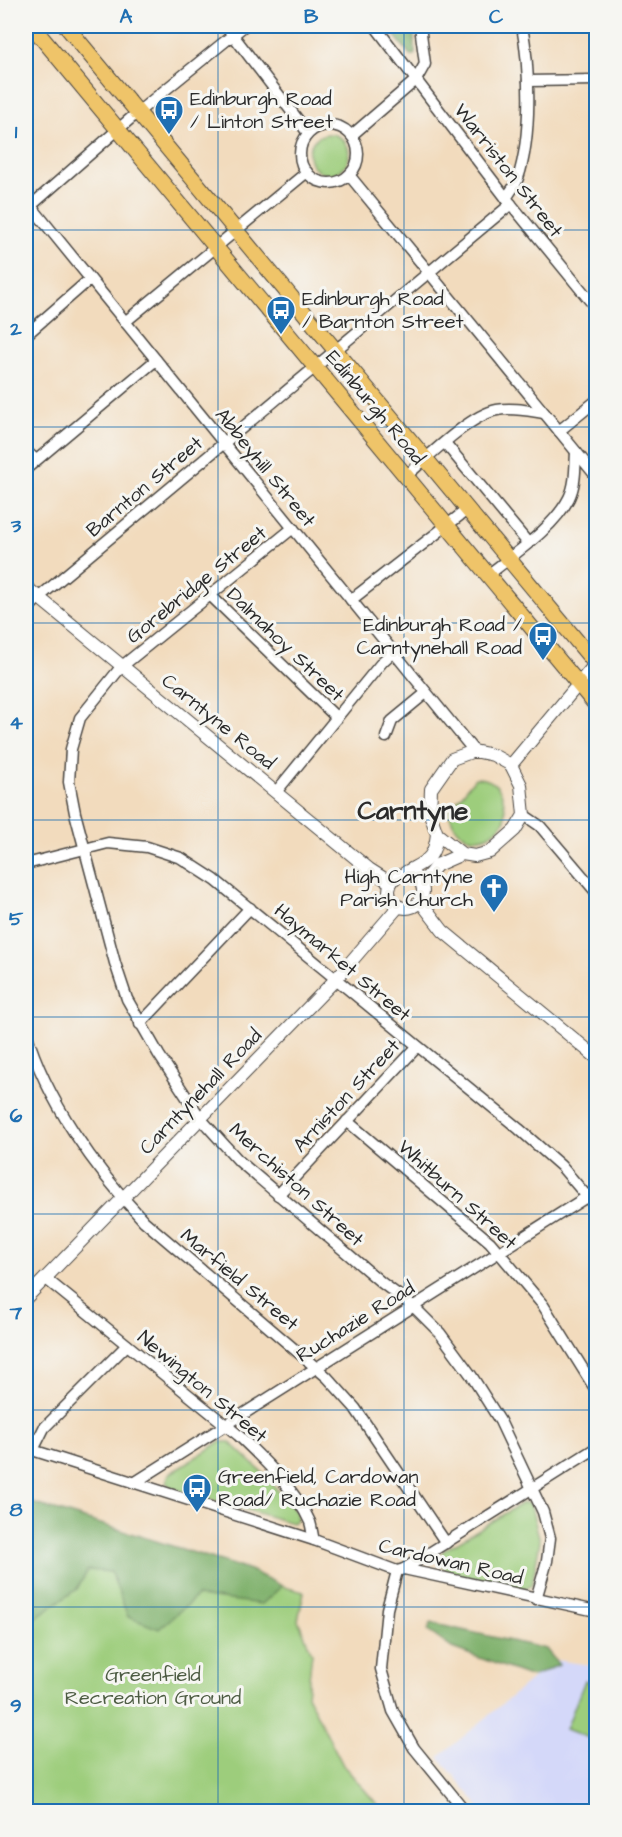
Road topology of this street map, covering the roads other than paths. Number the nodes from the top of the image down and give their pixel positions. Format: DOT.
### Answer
graph roads {
  1 [pos="32,26"];
  2 [pos="66,26"];
  3 [pos="243,26"];
  4 [pos="375,26"];
  5 [pos="420,26"];
  6 [pos="522,26"];
  7 [pos="229,30"];
  8 [pos="416,80"];
  9 [pos="597,80"];
  10 [pos="528,81"];
  11 [pos="138,112"];
  12 [pos="118,129"];
  13 [pos="308,133"];
  14 [pos="352,135"];
  15 [pos="307,172"];
  16 [pos="349,176"];
  17 [pos="508,201"];
  18 [pos="28,208"];
  19 [pos="237,231"];
  20 [pos="216,247"];
  21 [pos="428,273"];
  22 [pos="90,279"];
  23 [pos="597,308"];
  24 [pos="125,322"];
  25 [pos="26,335"];
  26 [pos="336,351"];
  27 [pos="156,360"];
  28 [pos="316,368"];
  29 [pos="597,401"];
  30 [pos="544,413"];
  31 [pos="559,431"];
  32 [pos="223,443"];
  33 [pos="445,443"];
  34 [pos="26,451"];
  35 [pos="576,452"];
  36 [pos="426,459"];
  37 [pos="36,460"];
  38 [pos="26,469"];
  39 [pos="406,476"];
  40 [pos="597,476"];
  41 [pos="468,509"];
  42 [pos="447,526"];
  43 [pos="293,528"];
  44 [pos="528,543"];
  45 [pos="508,559"];
  46 [pos="488,575"];
  47 [pos="26,587"];
  48 [pos="210,595"];
  49 [pos="38,598"];
  50 [pos="351,600"];
  51 [pos="26,611"];
  52 [pos="393,652"];
  53 [pos="596,664"];
  54 [pos="121,667"];
  55 [pos="579,683"];
  56 [pos="426,693"];
  57 [pos="597,705"];
  58 [pos="337,718"];
  59 [pos="386,737"];
  60 [pos="474,751"];
  61 [pos="511,765"];
  62 [pos="276,792"];
  63 [pos="524,815"];
  64 [pos="437,834"];
  65 [pos="85,848"];
  66 [pos="462,854"];
  67 [pos="26,864"];
  68 [pos="406,872"];
  69 [pos="391,883"];
  70 [pos="422,883"];
  71 [pos="597,892"];
  72 [pos="420,901"];
  73 [pos="398,907"];
  74 [pos="250,908"];
  75 [pos="336,979"];
  76 [pos="140,1024"];
  77 [pos="26,1032"];
  78 [pos="417,1047"];
  79 [pos="597,1057"];
  80 [pos="201,1119"];
  81 [pos="348,1120"];
  82 [pos="592,1194"];
  83 [pos="278,1195"];
  84 [pos="123,1198"];
  85 [pos="597,1207"];
  86 [pos="499,1252"];
  87 [pos="45,1278"];
  88 [pos="27,1294"];
  89 [pos="413,1306"];
  90 [pos="127,1345"];
  91 [pos="316,1367"];
  92 [pos="597,1390"];
  93 [pos="225,1424"];
  94 [pos="597,1448"];
  95 [pos="29,1449"];
  96 [pos="134,1483"];
  97 [pos="533,1488"];
  98 [pos="314,1540"];
  99 [pos="446,1543"];
  100 [pos="401,1570"];
  101 [pos="536,1599"];
  102 [pos="597,1611"];
  103 [pos="466,1812"];
  1 -- 12 [label="main road, Edinburgh Road"];
  2 -- 11 [label="main road, Edinburgh Road"];
  3 -- 7 [label="street"];
  4 -- 8 [label="street, Warriston Street"];
  5 -- 8 [label="street"];
  6 -- 10 [label="street"];
  7 -- 11 [label="street"];
  7 -- 13 [label="street"];
  8 -- 14 [label="street"];
  8 -- 17 [label="street, Warriston Street"];
  9 -- 10 [label="street"];
  10 -- 17 [label="street"];
  11 -- 12 [label="street"];
  11 -- 19 [label="main road, Edinburgh Road"];
  12 -- 18 [label="street"];
  12 -- 20 [label="main road, Edinburgh Road"];
  13 -- 14 [label="street"];
  13 -- 15 [label="street"];
  14 -- 16 [label="street"];
  15 -- 16 [label="street"];
  15 -- 19 [label="street"];
  16 -- 21 [label="street"];
  17 -- 21 [label="street, Barnton Street"];
  17 -- 23 [label="street, Warriston Street"];
  18 -- 22 [label="street, Abbeyhill Street"];
  19 -- 20 [label="street"];
  19 -- 26 [label="main road, Edinburgh Road"];
  20 -- 24 [label="street"];
  20 -- 28 [label="main road, Edinburgh Road"];
  21 -- 26 [label="street, Barnton Street"];
  21 -- 30 [label="street"];
  22 -- 24 [label="street, Abbeyhill Street"];
  22 -- 25 [label="street"];
  24 -- 27 [label="street, Abbeyhill Street"];
  26 -- 28 [label="street, Barnton Street"];
  26 -- 36 [label="main road, Edinburgh Road"];
  27 -- 32 [label="street, Abbeyhill Street"];
  27 -- 37 [label="street"];
  28 -- 32 [label="street, Barnton Street"];
  28 -- 39 [label="main road, Edinburgh Road"];
  29 -- 31 [label="street"];
  30 -- 31 [label="street"];
  30 -- 33 [label="street"];
  31 -- 35 [label="street"];
  32 -- 43 [label="street, Abbeyhill Street"];
  32 -- 49 [label="street, Barnton Street"];
  33 -- 36 [label="street"];
  33 -- 44 [label="street, Edinburgh Road"];
  34 -- 37 [label="street"];
  35 -- 40 [label="street"];
  35 -- 44 [label="street"];
  36 -- 39 [label="street"];
  36 -- 41 [label="main road, Edinburgh Road"];
  37 -- 38 [label="street"];
  39 -- 42 [label="main road, Edinburgh Road"];
  41 -- 42 [label="street"];
  41 -- 45 [label="main road, Edinburgh Road"];
  42 -- 46 [label="main road, Edinburgh Road"];
  42 -- 50 [label="street"];
  43 -- 48 [label="street, Gorebridge Street"];
  43 -- 50 [label="street, Abbeyhill Street"];
  44 -- 45 [label="street"];
  45 -- 46 [label="street"];
  45 -- 53 [label="main road, Edinburgh Road"];
  46 -- 55 [label="main road, Edinburgh Road"];
  47 -- 49 [label="street, Carntyne Road"];
  48 -- 54 [label="street, Gorebridge Street"];
  48 -- 58 [label="street, Dalmahoy Street"];
  49 -- 51 [label="street, Barnton Street"];
  49 -- 54 [label="street, Carntyne Road"];
  50 -- 52 [label="street, Abbeyhill Street"];
  52 -- 56 [label="street, Abbeyhill Street"];
  52 -- 58 [label="street"];
  53 -- 55 [label="street"];
  54 -- 62 [label="street, Carntyne Road"];
  54 -- 65 [label="street, Merchiston Street"];
  55 -- 57 [label="main road, Edinburgh Road"];
  55 -- 61 [label="street"];
  56 -- 59 [label="street"];
  56 -- 60 [label="street, Abbeyhill Street"];
  58 -- 62 [label="street"];
  60 -- 61 [label="street"];
  60 -- 64 [label="street"];
  61 -- 63 [label="street"];
  62 -- 69 [label="street, Carntyne Road"];
  63 -- 66 [label="street"];
  63 -- 71 [label="street"];
  64 -- 66 [label="street"];
  64 -- 68 [label="street"];
  65 -- 67 [label="street, Haymarket Street"];
  65 -- 74 [label="street, Haymarket Street"];
  65 -- 76 [label="street, Merchiston Street"];
  66 -- 70 [label="street"];
  68 -- 69 [label="street"];
  68 -- 70 [label="street"];
  69 -- 73 [label="street"];
  70 -- 72 [label="street"];
  72 -- 73 [label="street"];
  72 -- 79 [label="street"];
  73 -- 75 [label="street, Carntynehall Road"];
  74 -- 75 [label="street, Haymarket Street"];
  74 -- 76 [label="street"];
  75 -- 78 [label="street, Haymarket Street"];
  75 -- 80 [label="street, Carntynehall Road"];
  76 -- 80 [label="street, Merchiston Street"];
  77 -- 84 [label="street, Marfield Street"];
  78 -- 81 [label="street, Arniston Street"];
  78 -- 82 [label="street, Haymarket Street"];
  80 -- 83 [label="street, Merchiston Street"];
  80 -- 84 [label="street, Carntynehall Road"];
  81 -- 83 [label="street, Arniston Street"];
  81 -- 86 [label="street, Whitburn Street"];
  82 -- 85 [label="street, Haymarket Street"];
  82 -- 86 [label="street, Ruchazie Road"];
  83 -- 89 [label="street, Merchiston Street"];
  84 -- 87 [label="street, Carntynehall Road"];
  84 -- 91 [label="street, Marfield Street"];
  86 -- 89 [label="street, Ruchazie Road"];
  86 -- 92 [label="street, Whitburn Street"];
  87 -- 88 [label="street, Carntynehall Road"];
  87 -- 90 [label="street, Newington Street"];
  89 -- 91 [label="street, Ruchazie Road"];
  89 -- 97 [label="street, Merchiston Street"];
  90 -- 93 [label="street, Newington Street"];
  90 -- 95 [label="street"];
  91 -- 93 [label="street, Ruchazie Road"];
  91 -- 99 [label="street, Marfield Street"];
  93 -- 96 [label="street, Ruchazie Road"];
  93 -- 98 [label="street, Newington Street"];
  94 -- 97 [label="street"];
  95 -- 96 [label="street, Cardowan Road"];
  96 -- 98 [label="street, Cardowan Road"];
  97 -- 99 [label="street"];
  97 -- 101 [label="street, Merchiston Street"];
  98 -- 100 [label="street, Cardowan Road"];
  99 -- 100 [label="street"];
  100 -- 101 [label="street, Cardowan Road"];
  100 -- 103 [label="street"];
  101 -- 102 [label="street, Cardowan Road"];
}
